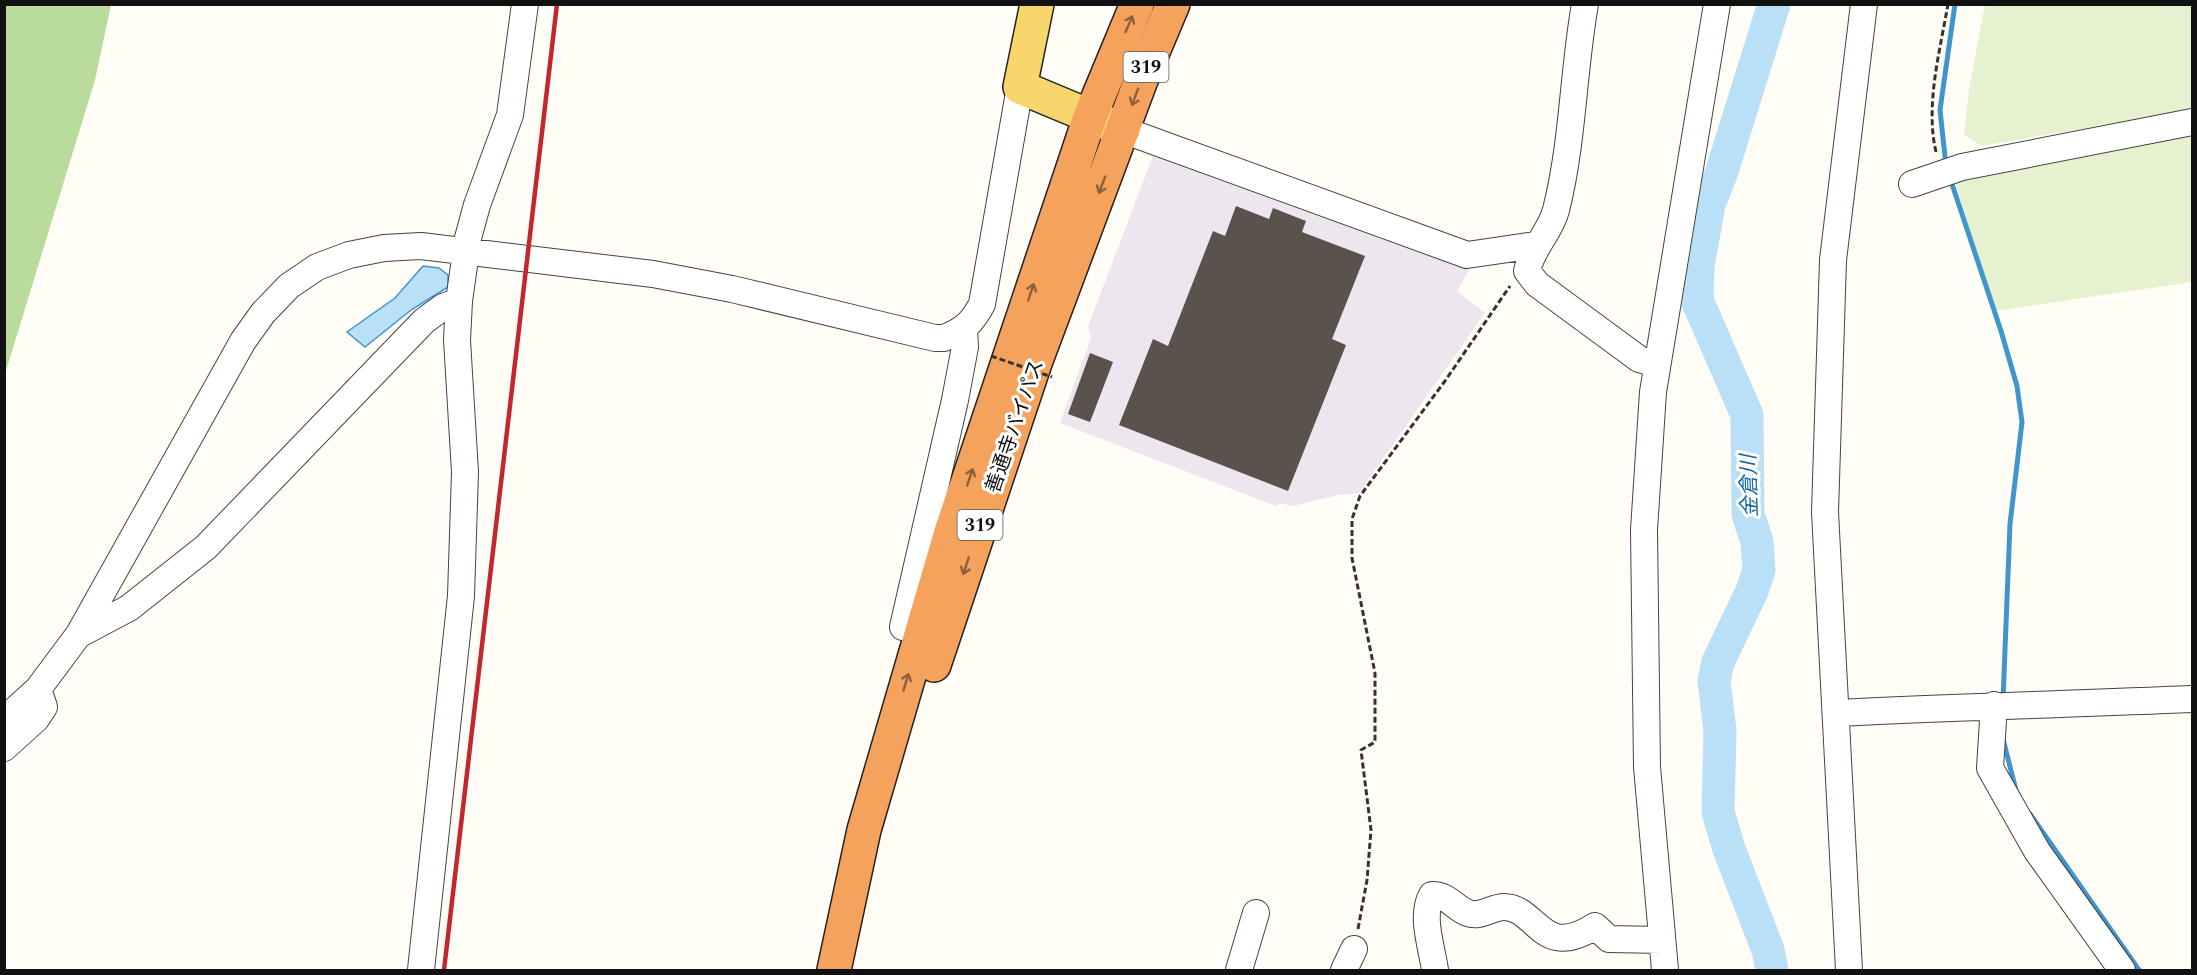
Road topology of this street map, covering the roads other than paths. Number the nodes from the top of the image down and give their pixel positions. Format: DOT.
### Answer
graph roads {
  1 [pos="525,4"];
  2 [pos="1037,4"];
  3 [pos="1137,4"];
  4 [pos="1173,4"];
  5 [pos="1585,4"];
  6 [pos="1717,4"];
  7 [pos="1864,4"];
  8 [pos="1020,87"];
  9 [pos="1090,117"];
  10 [pos="2193,122"];
  11 [pos="1123,130"];
  12 [pos="1912,184"];
  13 [pos="467,250"];
  14 [pos="1533,251"];
  15 [pos="459,301"];
  16 [pos="964,330"];
  17 [pos="1657,364"];
  18 [pos="903,627"];
  19 [pos="80,634"];
  20 [pos="38,689"];
  21 [pos="2193,699"];
  22 [pos="2000,705"];
  23 [pos="1836,713"];
  24 [pos="4,720"];
  25 [pos="4,748"];
  26 [pos="1256,913"];
  27 [pos="844,921"];
  28 [pos="1662,940"];
  29 [pos="1234,968"];
  30 [pos="421,970"];
  31 [pos="834,970"];
  32 [pos="1435,970"];
  33 [pos="1665,970"];
  34 [pos="1848,970"];
  35 [pos="2122,970"];
  1 -- 13 [label="street"];
  2 -- 8 [label="main road"];
  9 -- 3 [label="highway, 善通寺バイパス / 319, one-way"];
  4 -- 11 [label="highway, 善通寺バイパス / 319, one-way"];
  5 -- 14 [label="street"];
  6 -- 17 [label="street"];
  7 -- 23 [label="street"];
  8 -- 9 [label="main road"];
  8 -- 16 [label="street"];
  9 -- 11 [label="main road"];
  27 -- 9 [label="highway, 善通寺バイパス / 319, one-way"];
  10 -- 12 [label="street"];
  11 -- 14 [label="street"];
  11 -- 27 [label="highway, 善通寺バイパス / 319, one-way"];
  13 -- 15 [label="street"];
  13 -- 16 [label="street"];
  13 -- 19 [label="street"];
  14 -- 17 [label="street"];
  15 -- 19 [label="street"];
  15 -- 30 [label="street"];
  16 -- 18 [label="street"];
  17 -- 28 [label="street"];
  19 -- 20 [label="street"];
  20 -- 24 [label="street"];
  20 -- 25 [label="street"];
  21 -- 22 [label="street"];
  22 -- 23 [label="street"];
  22 -- 35 [label="street"];
  23 -- 34 [label="street"];
  26 -- 29 [label="street"];
  27 -- 31 [label="highway, 善通寺バイパス / 319"];
  28 -- 32 [label="street"];
  28 -- 33 [label="street"];
}
